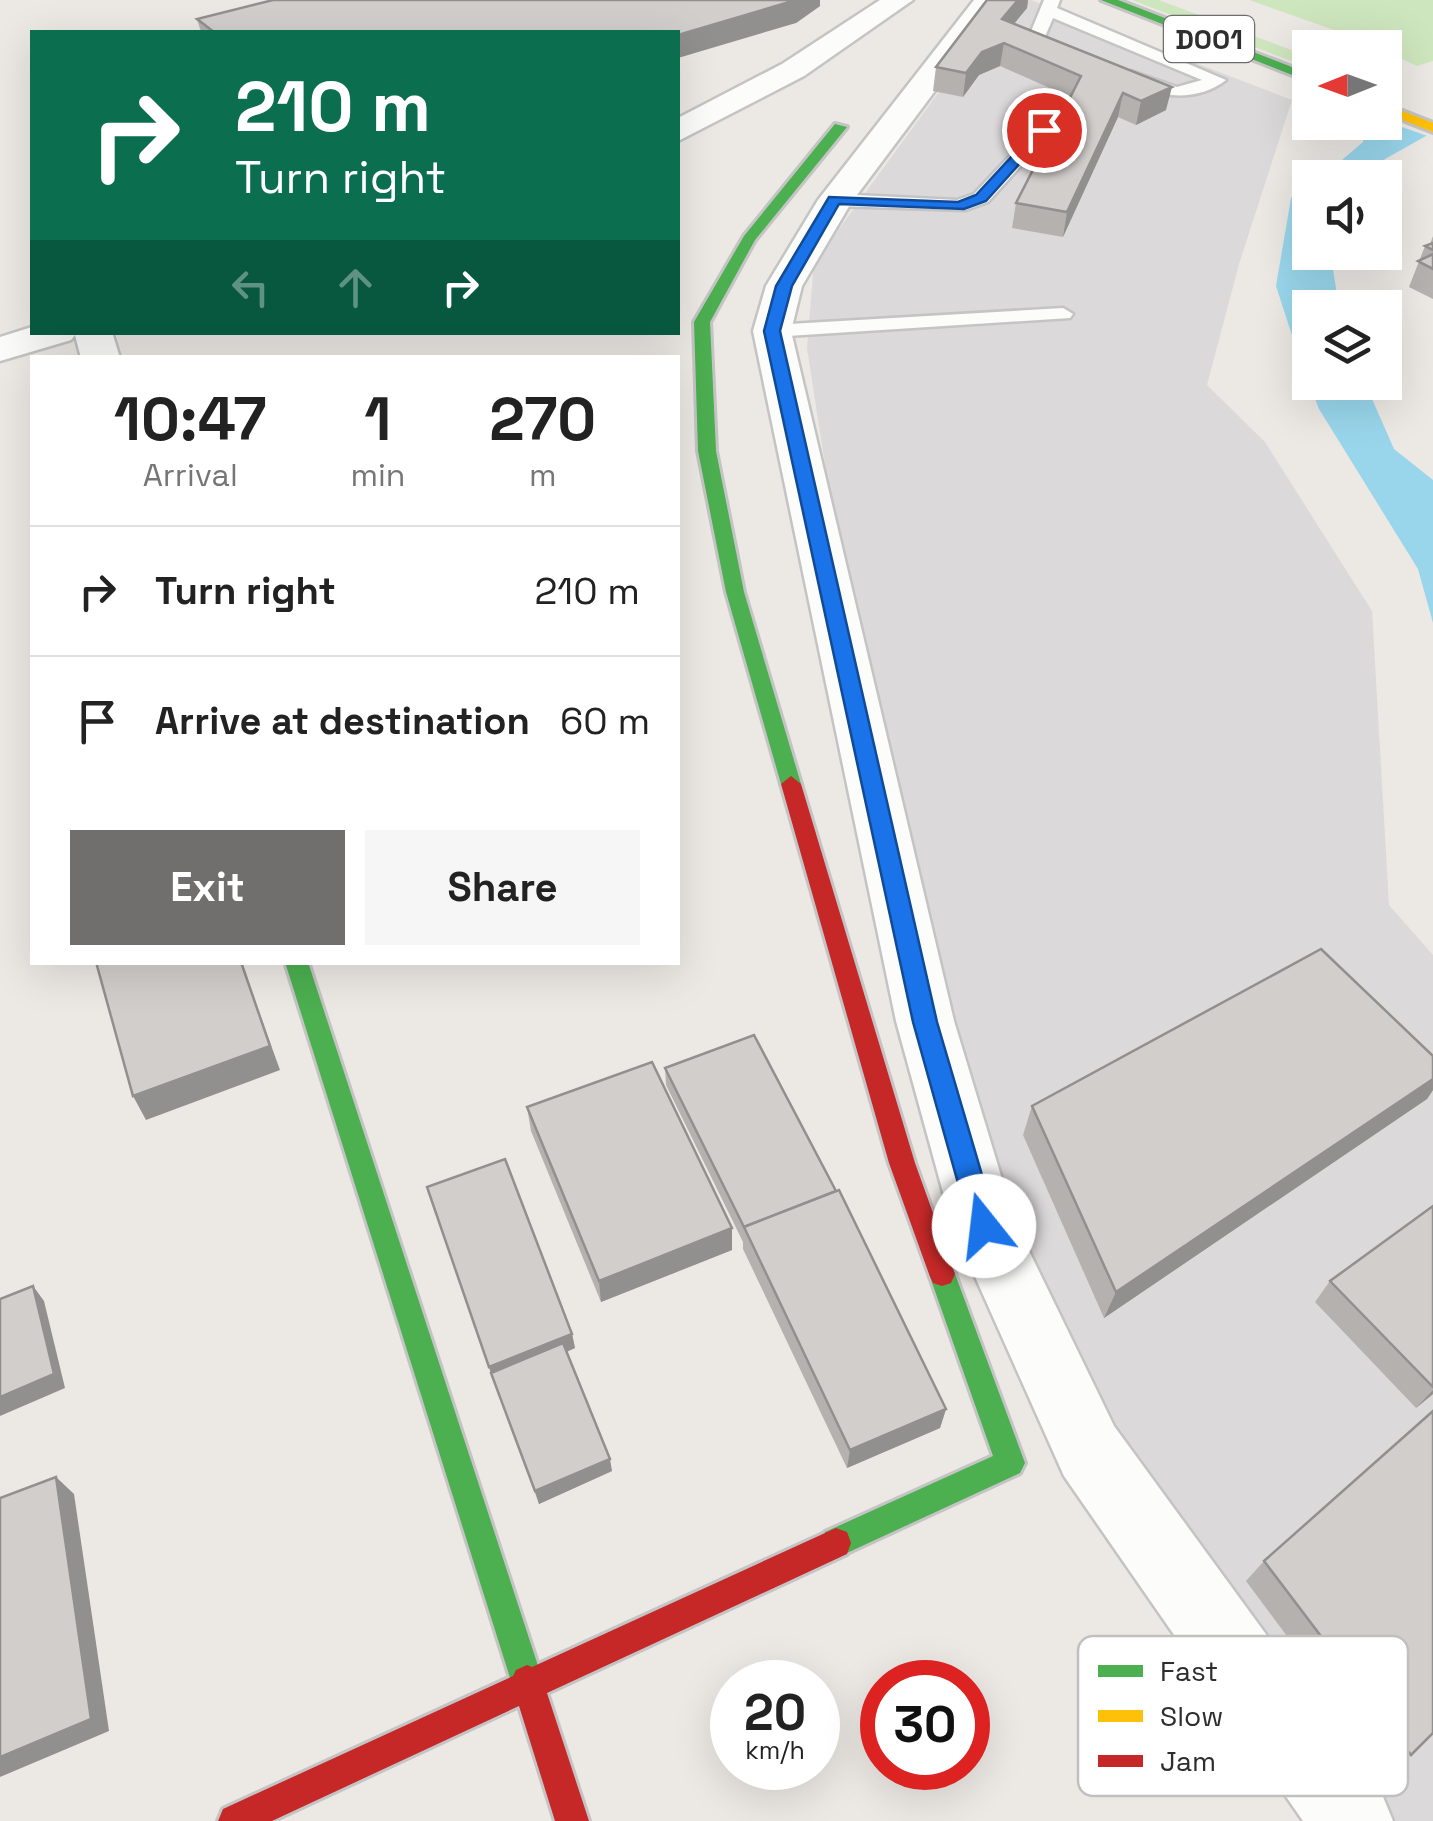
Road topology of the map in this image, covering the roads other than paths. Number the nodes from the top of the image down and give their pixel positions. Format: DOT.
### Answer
graph roads {
  1 [pos="899,0"];
  2 [pos="989,0"];
  3 [pos="1108,0"];
  4 [pos="1050,5"];
  5 [pos="1154,54"];
  6 [pos="1084,59"];
  7 [pos="1292,71"];
  8 [pos="1402,115"];
  9 [pos="840,127"];
  10 [pos="1433,128"];
  11 [pos="680,130"];
  12 [pos="1044,130"];
  13 [pos="834,200"];
  14 [pos="1063,314"];
  15 [pos="772,331"];
  16 [pos="48,335"];
  17 [pos="0,349"];
  18 [pos="297,965"];
  19 [pos="1220,1636"];
  20 [pos="529,1687"];
  21 [pos="1334,1796"];
  22 [pos="235,1821"];
  23 [pos="572,1821"];
  24 [pos="1352,1821"];
  1 -- 11 [label="street"];
  2 -- 13 [label="street"];
  3 -- 7 [label="main road, D001"];
  4 -- 5 [label="lane"];
  4 -- 6 [label="lane"];
  5 -- 5 [label="lane"];
  8 -- 10 [label="main road"];
  9 -- 20 [label="main road"];
  12 -- 13 [label="lane"];
  13 -- 15 [label="street"];
  14 -- 15 [label="lane"];
  15 -- 19 [label="street"];
  16 -- 17 [label="street"];
  18 -- 20 [label="main road"];
  20 -- 22 [label="main road"];
  20 -- 23 [label="main road"];
  21 -- 24 [label="street"];
}
